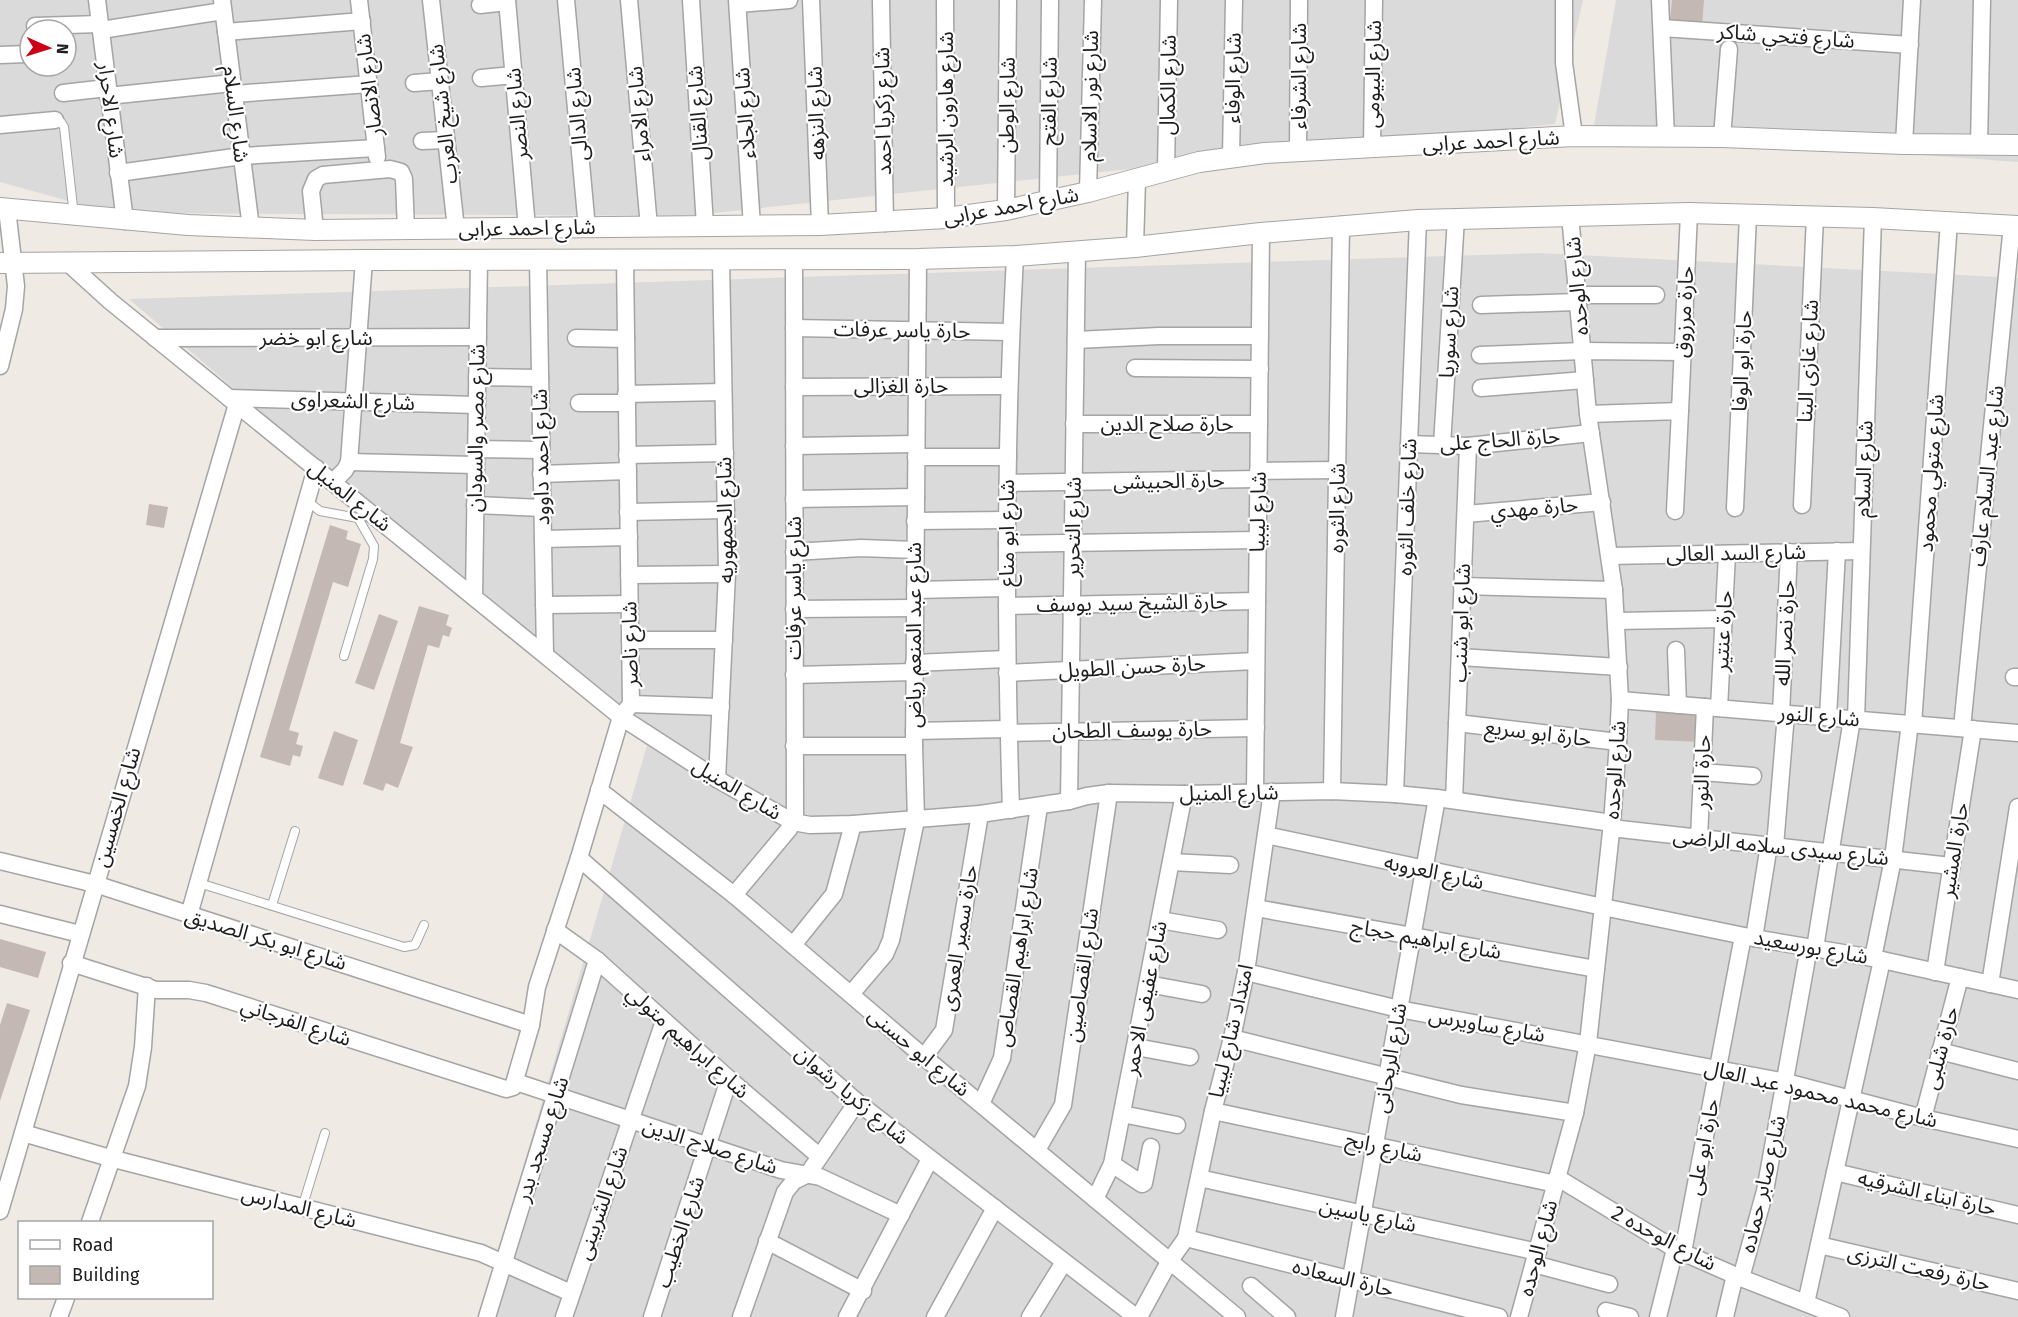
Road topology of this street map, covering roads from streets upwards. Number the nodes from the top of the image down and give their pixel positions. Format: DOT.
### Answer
graph roads {
  1 [pos="97,0"];
  2 [pos="359,0"];
  3 [pos="431,0"];
  4 [pos="566,0"];
  5 [pos="629,0"];
  6 [pos="691,0"];
  7 [pos="789,0"];
  8 [pos="811,0"];
  9 [pos="881,0"];
  10 [pos="945,0"];
  11 [pos="1008,0"];
  12 [pos="1050,0"];
  13 [pos="1093,0"];
  14 [pos="1169,0"];
  15 [pos="1234,0"];
  16 [pos="1299,0"];
  17 [pos="1374,0"];
  18 [pos="1564,0"];
  19 [pos="1660,0"];
  20 [pos="1912,0"];
  21 [pos="1982,0"];
  22 [pos="507,1"];
  23 [pos="738,2"];
  24 [pos="480,5"];
  25 [pos="223,6"];
  26 [pos="362,21"];
  27 [pos="78,27"];
  28 [pos="100,27"];
  29 [pos="1662,28"];
  30 [pos="226,32"];
  31 [pos="1910,45"];
  32 [pos="1729,49"];
  33 [pos="18,54"];
  34 [pos="0,55"];
  35 [pos="514,75"];
  36 [pos="481,78"];
  37 [pos="440,81"];
  38 [pos="414,83"];
  39 [pos="369,84"];
  40 [pos="233,89"];
  41 [pos="107,92"];
  42 [pos="63,93"];
  43 [pos="55,120"];
  44 [pos="0,125"];
  45 [pos="1574,136"];
  46 [pos="1666,137"];
  47 [pos="1722,137"];
  48 [pos="446,140"];
  49 [pos="422,141"];
  50 [pos="1904,144"];
  51 [pos="1979,145"];
  52 [pos="2018,145"];
  53 [pos="1372,147"];
  54 [pos="376,148"];
  55 [pos="1298,151"];
  56 [pos="242,156"];
  57 [pos="1231,157"];
  58 [pos="379,170"];
  59 [pos="1166,170"];
  60 [pos="118,173"];
  61 [pos="1137,179"];
  62 [pos="1088,192"];
  63 [pos="1048,202"];
  64 [pos="4,208"];
  65 [pos="1006,210"];
  66 [pos="1689,213"];
  67 [pos="1749,214"];
  68 [pos="1570,215"];
  69 [pos="1815,216"];
  70 [pos="946,218"];
  71 [pos="1456,218"];
  72 [pos="1873,218"];
  73 [pos="1418,220"];
  74 [pos="125,221"];
  75 [pos="1949,222"];
  76 [pos="885,223"];
  77 [pos="820,225"];
  78 [pos="1341,225"];
  79 [pos="2015,225"];
  80 [pos="705,226"];
  81 [pos="752,226"];
  82 [pos="649,227"];
  83 [pos="251,228"];
  84 [pos="527,228"];
  85 [pos="587,228"];
  86 [pos="456,229"];
  87 [pos="315,230"];
  88 [pos="406,230"];
  89 [pos="1261,232"];
  90 [pos="1135,248"];
  91 [pos="1077,252"];
  92 [pos="1015,256"];
  93 [pos="918,259"];
  94 [pos="364,260"];
  95 [pos="479,260"];
  96 [pos="538,260"];
  97 [pos="625,260"];
  98 [pos="721,260"];
  99 [pos="794,260"];
  100 [pos="67,262"];
  101 [pos="8,263"];
  102 [pos="1656,296"];
  103 [pos="1578,299"];
  104 [pos="1481,305"];
  105 [pos="794,328"];
  106 [pos="917,330"];
  107 [pos="1011,332"];
  108 [pos="1260,336"];
  109 [pos="155,338"];
  110 [pos="358,338"];
  111 [pos="478,338"];
  112 [pos="576,339"];
  113 [pos="626,339"];
  114 [pos="1076,340"];
  115 [pos="1583,351"];
  116 [pos="1683,352"];
  117 [pos="1480,355"];
  118 [pos="0,366"];
  119 [pos="1135,368"];
  120 [pos="1260,369"];
  121 [pos="477,377"];
  122 [pos="540,378"];
  123 [pos="1585,380"];
  124 [pos="916,386"];
  125 [pos="1008,386"];
  126 [pos="794,387"];
  127 [pos="1481,388"];
  128 [pos="723,392"];
  129 [pos="627,399"];
  130 [pos="233,401"];
  131 [pos="354,401"];
  132 [pos="579,403"];
  133 [pos="477,405"];
  134 [pos="1680,411"];
  135 [pos="1588,414"];
  136 [pos="1074,424"];
  137 [pos="1259,424"];
  138 [pos="1591,433"];
  139 [pos="1409,444"];
  140 [pos="1442,445"];
  141 [pos="794,446"];
  142 [pos="1468,446"];
  143 [pos="541,450"];
  144 [pos="916,451"];
  145 [pos="724,453"];
  146 [pos="476,457"];
  147 [pos="1008,457"];
  148 [pos="349,462"];
  149 [pos="627,463"];
  150 [pos="316,468"];
  151 [pos="1337,470"];
  152 [pos="542,474"];
  153 [pos="1258,475"];
  154 [pos="333,482"];
  155 [pos="1074,482"];
  156 [pos="1008,483"];
  157 [pos="915,497"];
  158 [pos="794,500"];
  159 [pos="1602,502"];
  160 [pos="475,505"];
  161 [pos="1802,505"];
  162 [pos="542,508"];
  163 [pos="1735,508"];
  164 [pos="726,510"];
  165 [pos="1675,511"];
  166 [pos="628,512"];
  167 [pos="1466,514"];
  168 [pos="1007,520"];
  169 [pos="915,521"];
  170 [pos="628,537"];
  171 [pos="543,539"];
  172 [pos="1258,540"];
  173 [pos="1073,543"];
  174 [pos="1007,544"];
  175 [pos="915,550"];
  176 [pos="1837,551"];
  177 [pos="1862,551"];
  178 [pos="794,552"];
  179 [pos="1789,552"];
  180 [pos="1727,554"];
  181 [pos="1610,556"];
  182 [pos="727,573"];
  183 [pos="629,575"];
  184 [pos="1462,586"];
  185 [pos="1007,588"];
  186 [pos="915,590"];
  187 [pos="1614,590"];
  188 [pos="474,597"];
  189 [pos="1257,600"];
  190 [pos="1072,603"];
  191 [pos="630,604"];
  192 [pos="544,605"];
  193 [pos="1007,606"];
  194 [pos="914,608"];
  195 [pos="794,609"];
  196 [pos="1723,619"];
  197 [pos="1617,621"];
  198 [pos="630,640"];
  199 [pos="724,640"];
  200 [pos="1676,650"];
  201 [pos="544,654"];
  202 [pos="1460,657"];
  203 [pos="1256,661"];
  204 [pos="1007,666"];
  205 [pos="1618,667"];
  206 [pos="914,668"];
  207 [pos="1071,670"];
  208 [pos="794,675"];
  209 [pos="1620,700"];
  210 [pos="1678,705"];
  211 [pos="721,708"];
  212 [pos="1712,708"];
  213 [pos="626,710"];
  214 [pos="1783,713"];
  215 [pos="1828,717"];
  216 [pos="1854,719"];
  217 [pos="1457,723"];
  218 [pos="1912,724"];
  219 [pos="1256,728"];
  220 [pos="1967,728"];
  221 [pos="1070,730"];
  222 [pos="1008,731"];
  223 [pos="2018,732"];
  224 [pos="914,738"];
  225 [pos="1618,742"];
  226 [pos="795,746"];
  227 [pos="1702,772"];
  228 [pos="1753,776"];
  229 [pos="717,779"];
  230 [pos="599,790"];
  231 [pos="1332,791"];
  232 [pos="1264,792"];
  233 [pos="1109,793"];
  234 [pos="1184,794"];
  235 [pos="1395,794"];
  236 [pos="1445,799"];
  237 [pos="1069,801"];
  238 [pos="1040,806"];
  239 [pos="2018,807"];
  240 [pos="1011,810"];
  241 [pos="980,814"];
  242 [pos="916,820"];
  243 [pos="793,822"];
  244 [pos="853,824"];
  245 [pos="1612,825"];
  246 [pos="1266,835"];
  247 [pos="1699,838"];
  248 [pos="1772,846"];
  249 [pos="1830,852"];
  250 [pos="579,858"];
  251 [pos="1893,859"];
  252 [pos="0,861"];
  253 [pos="1171,862"];
  254 [pos="1230,865"];
  255 [pos="1951,866"];
  256 [pos="1424,870"];
  257 [pos="95,884"];
  258 [pos="734,895"];
  259 [pos="1256,908"];
  260 [pos="1603,908"];
  261 [pos="0,914"];
  262 [pos="189,915"];
  263 [pos="1160,920"];
  264 [pos="555,930"];
  265 [pos="1218,930"];
  266 [pos="80,934"];
  267 [pos="1412,936"];
  268 [pos="1749,937"];
  269 [pos="793,945"];
  270 [pos="1812,947"];
  271 [pos="1878,959"];
  272 [pos="597,960"];
  273 [pos="71,963"];
  274 [pos="1596,969"];
  275 [pos="1246,972"];
  276 [pos="1935,972"];
  277 [pos="1960,977"];
  278 [pos="1148,984"];
  279 [pos="1990,984"];
  280 [pos="147,986"];
  281 [pos="2018,990"];
  282 [pos="851,994"];
  283 [pos="1202,994"];
  284 [pos="1399,1009"];
  285 [pos="664,1021"];
  286 [pos="531,1025"];
  287 [pos="1232,1038"];
  288 [pos="1588,1043"];
  289 [pos="1136,1047"];
  290 [pos="1940,1051"];
  291 [pos="924,1057"];
  292 [pos="1190,1058"];
  293 [pos="1718,1070"];
  294 [pos="2018,1071"];
  295 [pos="1387,1077"];
  296 [pos="729,1079"];
  297 [pos="516,1082"];
  298 [pos="1786,1082"];
  299 [pos="556,1096"];
  300 [pos="1851,1099"];
  301 [pos="857,1102"];
  302 [pos="981,1104"];
  303 [pos="1213,1111"];
  304 [pos="1575,1113"];
  305 [pos="1122,1114"];
  306 [pos="1923,1118"];
  307 [pos="630,1120"];
  308 [pos="1177,1125"];
  309 [pos="22,1133"];
  310 [pos="2018,1139"];
  311 [pos="708,1145"];
  312 [pos="1375,1145"];
  313 [pos="1151,1148"];
  314 [pos="1037,1150"];
  315 [pos="819,1156"];
  316 [pos="110,1158"];
  317 [pos="930,1159"];
  318 [pos="1112,1164"];
  319 [pos="1835,1172"];
  320 [pos="808,1174"];
  321 [pos="1199,1178"];
  322 [pos="1557,1181"];
  323 [pos="1095,1199"];
  324 [pos="995,1209"];
  325 [pos="0,1211"];
  326 [pos="1362,1214"];
  327 [pos="902,1215"];
  328 [pos="2018,1215"];
  329 [pos="90,1221"];
  330 [pos="1186,1238"];
  331 [pos="767,1241"];
  332 [pos="1819,1245"];
  333 [pos="1679,1250"];
  334 [pos="1536,1258"];
  335 [pos="504,1262"];
  336 [pos="1064,1262"];
  337 [pos="1169,1262"];
  338 [pos="1738,1277"];
  339 [pos="1351,1280"];
  340 [pos="1609,1284"];
  341 [pos="1251,1286"];
  342 [pos="862,1291"];
  343 [pos="2018,1291"];
  344 [pos="571,1293"];
  345 [pos="66,1299"];
  346 [pos="1804,1308"];
  347 [pos="1606,1311"];
  348 [pos="59,1317"];
  349 [pos="487,1317"];
  350 [pos="564,1317"];
  351 [pos="652,1317"];
  352 [pos="741,1317"];
  353 [pos="848,1317"];
  354 [pos="935,1317"];
  355 [pos="1030,1317"];
  356 [pos="1137,1317"];
  357 [pos="1237,1317"];
  358 [pos="1287,1317"];
  359 [pos="1344,1317"];
  360 [pos="1499,1317"];
  361 [pos="1519,1317"];
  362 [pos="1630,1317"];
  363 [pos="1658,1317"];
  364 [pos="1725,1317"];
  365 [pos="1841,1317"];
  1 -- 28 [label="street, شارع الاحرار"];
  2 -- 26 [label="street, شارع الانصار"];
  3 -- 37 [label="street, شارع شيخ العرب"];
  4 -- 85 [label="street, شارع الدالى"];
  5 -- 82 [label="street, شارع الامراء"];
  6 -- 80 [label="street, شارع القنال"];
  7 -- 23 [label="street"];
  8 -- 77 [label="street, شارع النزهه"];
  9 -- 76 [label="street, شارع زكريا احمد"];
  10 -- 70 [label="street, شارع هارون الرشيد"];
  11 -- 65 [label="street, شارع الوطن"];
  12 -- 63 [label="street, شارع الفتح"];
  13 -- 62 [label="street, شارع نور الاسلام"];
  14 -- 59 [label="street, شارع الكمال"];
  15 -- 57 [label="street, شارع الوفاء"];
  16 -- 55 [label="street, شارع الشرفاء"];
  17 -- 53 [label="street, شارع البيومى"];
  18 -- 45 [label="street"];
  19 -- 29 [label="street"];
  20 -- 31 [label="street"];
  21 -- 51 [label="street"];
  22 -- 24 [label="street"];
  22 -- 35 [label="street, شارع النصر"];
  23 -- 81 [label="street, شارع الجلاء"];
  25 -- 28 [label="street"];
  25 -- 30 [label="street, شارع السلام"];
  26 -- 30 [label="street"];
  26 -- 39 [label="street, شارع الانصار"];
  27 -- 28 [label="street"];
  28 -- 41 [label="street, شارع الاحرار"];
  29 -- 31 [label="street, شارع فتحي شاكر"];
  29 -- 46 [label="street"];
  30 -- 40 [label="street, شارع السلام"];
  31 -- 50 [label="street"];
  32 -- 47 [label="street"];
  33 -- 34 [label="street"];
  35 -- 36 [label="street"];
  35 -- 84 [label="street, شارع النصر"];
  37 -- 38 [label="street"];
  37 -- 48 [label="street, شارع شيخ العرب"];
  39 -- 40 [label="street"];
  39 -- 54 [label="street, شارع الانصار"];
  40 -- 41 [label="street"];
  40 -- 56 [label="street, شارع السلام"];
  41 -- 42 [label="street"];
  41 -- 60 [label="street, شارع الاحرار"];
  43 -- 44 [label="street"];
  45 -- 46 [label="street, شارع احمد عرابى"];
  45 -- 53 [label="street, شارع احمد عرابى"];
  46 -- 47 [label="street, شارع احمد عرابى"];
  47 -- 50 [label="street, شارع احمد عرابى"];
  48 -- 49 [label="street"];
  48 -- 86 [label="street, شارع شيخ العرب"];
  50 -- 51 [label="street, شارع احمد عرابى"];
  51 -- 52 [label="street, شارع احمد عرابى"];
  53 -- 55 [label="street, شارع احمد عرابى"];
  54 -- 56 [label="street"];
  54 -- 58 [label="street, شارع الانصار"];
  55 -- 57 [label="street, شارع احمد عرابى"];
  56 -- 60 [label="street"];
  56 -- 83 [label="street, شارع السلام"];
  57 -- 59 [label="street, شارع احمد عرابى"];
  58 -- 87 [label="street"];
  58 -- 88 [label="street"];
  59 -- 61 [label="street, شارع احمد عرابى"];
  60 -- 74 [label="street, شارع الاحرار"];
  61 -- 62 [label="street, شارع احمد عرابى"];
  61 -- 90 [label="street"];
  62 -- 63 [label="street, شارع احمد عرابى"];
  63 -- 65 [label="street, شارع احمد عرابى"];
  64 -- 74 [label="street, شارع احمد عرابى"];
  64 -- 101 [label="street"];
  65 -- 70 [label="street, شارع احمد عرابى"];
  66 -- 67 [label="street, شارع احمد عرابى"];
  66 -- 68 [label="street, شارع احمد عرابى"];
  66 -- 116 [label="street, حارة مرزوق"];
  67 -- 69 [label="street, شارع احمد عرابى"];
  67 -- 163 [label="street, حارة ابو الوفا"];
  68 -- 71 [label="street, شارع احمد عرابى"];
  68 -- 103 [label="street, شارع الوحده"];
  69 -- 72 [label="street, شارع احمد عرابى"];
  69 -- 161 [label="street, شارع غازى البنا"];
  70 -- 76 [label="street, شارع احمد عرابى"];
  71 -- 73 [label="street, شارع احمد عرابى"];
  71 -- 140 [label="street, شارع سوريا"];
  72 -- 75 [label="street, شارع احمد عرابى"];
  72 -- 177 [label="street, شارع السلام"];
  73 -- 78 [label="street, شارع احمد عرابى"];
  73 -- 139 [label="street, شارع خلف الثوره"];
  74 -- 83 [label="street, شارع احمد عرابى"];
  75 -- 79 [label="street, شارع احمد عرابى"];
  75 -- 218 [label="street, شارع متولي محمود"];
  76 -- 77 [label="street, شارع احمد عرابى"];
  77 -- 81 [label="street, شارع احمد عرابى"];
  78 -- 89 [label="street, شارع احمد عرابى"];
  78 -- 151 [label="street, شارع الثوره"];
  79 -- 220 [label="street, شارع عبد السلام عارف"];
  80 -- 81 [label="street, شارع احمد عرابى"];
  80 -- 82 [label="street, شارع احمد عرابى"];
  82 -- 85 [label="street, شارع احمد عرابى"];
  83 -- 87 [label="street, شارع احمد عرابى"];
  84 -- 85 [label="street, شارع احمد عرابى"];
  84 -- 86 [label="street, شارع احمد عرابى"];
  86 -- 88 [label="street, شارع احمد عرابى"];
  87 -- 88 [label="street, شارع احمد عرابى"];
  89 -- 90 [label="street, شارع احمد عرابى"];
  89 -- 108 [label="street, شارع ليبيا"];
  90 -- 91 [label="street, شارع احمد عرابى"];
  91 -- 92 [label="street, شارع احمد عرابى"];
  91 -- 114 [label="street, شارع التحرير"];
  92 -- 93 [label="street, شارع احمد عرابى"];
  92 -- 107 [label="street, شارع ابو مناع"];
  93 -- 99 [label="street, شارع احمد عرابى"];
  93 -- 106 [label="street, شارع عبد المنعم رياض"];
  94 -- 95 [label="street, شارع احمد عرابى"];
  94 -- 100 [label="street, شارع احمد عرابى"];
  94 -- 110 [label="street"];
  95 -- 96 [label="street, شارع احمد عرابى"];
  95 -- 111 [label="street, شارع مصر والسودان"];
  96 -- 97 [label="street, شارع احمد عرابى"];
  96 -- 122 [label="street, شارع احمد داوود"];
  97 -- 98 [label="street, شارع احمد عرابى"];
  97 -- 113 [label="street, شارع ناصر"];
  98 -- 99 [label="street, شارع احمد عرابى"];
  98 -- 128 [label="street, شارع الجمهوريه"];
  99 -- 105 [label="street, شارع ياسر عرفات"];
  100 -- 101 [label="street, شارع احمد عرابى"];
  100 -- 109 [label="street, شارع المنيل"];
  101 -- 118 [label="street"];
  102 -- 103 [label="street"];
  103 -- 104 [label="street"];
  103 -- 115 [label="street, شارع الوحده"];
  105 -- 106 [label="street, حارة ياسر عرفات"];
  105 -- 126 [label="street, شارع ياسر عرفات"];
  106 -- 107 [label="street, حارة ياسر عرفات"];
  106 -- 124 [label="street, شارع عبد المنعم رياض"];
  107 -- 125 [label="street, شارع ابو مناع"];
  108 -- 114 [label="street"];
  108 -- 120 [label="street, شارع ليبيا"];
  109 -- 110 [label="street, شارع ابو خضر"];
  109 -- 130 [label="street, شارع المنيل"];
  110 -- 111 [label="street, شارع ابو خضر"];
  110 -- 131 [label="street"];
  111 -- 121 [label="street, شارع مصر والسودان"];
  112 -- 113 [label="street"];
  113 -- 129 [label="street, شارع ناصر"];
  114 -- 136 [label="street, شارع التحرير"];
  115 -- 116 [label="street"];
  115 -- 117 [label="street"];
  115 -- 123 [label="street, شارع الوحده"];
  116 -- 134 [label="street, حارة مرزوق"];
  119 -- 120 [label="street"];
  120 -- 137 [label="street, شارع ليبيا"];
  121 -- 122 [label="street"];
  121 -- 133 [label="street, شارع مصر والسودان"];
  122 -- 143 [label="street, شارع احمد داوود"];
  123 -- 127 [label="street"];
  123 -- 135 [label="street, شارع الوحده"];
  124 -- 125 [label="street, حارة الغزالى"];
  124 -- 126 [label="street, حارة الغزالى"];
  124 -- 144 [label="street, شارع عبد المنعم رياض"];
  125 -- 147 [label="street, شارع ابو مناع"];
  126 -- 141 [label="street, شارع ياسر عرفات"];
  128 -- 129 [label="street"];
  128 -- 145 [label="street, شارع الجمهوريه"];
  129 -- 132 [label="street"];
  129 -- 149 [label="street, شارع ناصر"];
  130 -- 131 [label="street, شارع الشعراوى"];
  130 -- 150 [label="street, شارع المنيل"];
  130 -- 257 [label="street, شارع الخمسين"];
  131 -- 133 [label="street, شارع الشعراوى"];
  131 -- 148 [label="street"];
  133 -- 146 [label="street, شارع مصر والسودان"];
  134 -- 135 [label="street"];
  134 -- 165 [label="street, حارة مرزوق"];
  135 -- 138 [label="street, شارع الوحده"];
  136 -- 137 [label="street, حارة صلاح الدين"];
  136 -- 155 [label="street, شارع التحرير"];
  137 -- 153 [label="street, شارع ليبيا"];
  138 -- 142 [label="street, حارة الحاج على"];
  138 -- 159 [label="street, شارع الوحده"];
  139 -- 140 [label="street, حارة الحاج على"];
  139 -- 235 [label="street, شارع خلف الثوره"];
  140 -- 142 [label="street, حارة الحاج على"];
  141 -- 144 [label="street"];
  141 -- 158 [label="street, شارع ياسر عرفات"];
  142 -- 167 [label="street, شارع ابو شنب"];
  143 -- 146 [label="street"];
  143 -- 152 [label="street, شارع احمد داوود"];
  144 -- 147 [label="street"];
  144 -- 157 [label="street, شارع عبد المنعم رياض"];
  145 -- 149 [label="street"];
  145 -- 164 [label="street, شارع الجمهوريه"];
  146 -- 148 [label="street"];
  146 -- 160 [label="street, شارع مصر والسودان"];
  147 -- 156 [label="street, شارع ابو مناع"];
  148 -- 154 [label="street"];
  149 -- 152 [label="street"];
  149 -- 166 [label="street, شارع ناصر"];
  150 -- 154 [label="street, شارع المنيل"];
  150 -- 262 [label="street"];
  151 -- 153 [label="street, حارة الحبيشى"];
  151 -- 231 [label="street, شارع الثوره"];
  152 -- 162 [label="street, شارع احمد داوود"];
  153 -- 155 [label="street, حارة الحبيشى"];
  153 -- 172 [label="street, شارع ليبيا"];
  154 -- 188 [label="street, شارع المنيل"];
  155 -- 156 [label="street, حارة الحبيشى"];
  155 -- 173 [label="street, شارع التحرير"];
  156 -- 168 [label="street, شارع ابو مناع"];
  157 -- 158 [label="street"];
  157 -- 169 [label="street, شارع عبد المنعم رياض"];
  158 -- 178 [label="street, شارع ياسر عرفات"];
  159 -- 167 [label="street, حارة مهدي"];
  159 -- 181 [label="street, شارع الوحده"];
  160 -- 162 [label="street"];
  160 -- 188 [label="street, شارع مصر والسودان"];
  162 -- 171 [label="street, شارع احمد داوود"];
  164 -- 166 [label="street"];
  164 -- 182 [label="street, شارع الجمهوريه"];
  166 -- 170 [label="street, شارع ناصر"];
  167 -- 184 [label="street, شارع ابو شنب"];
  168 -- 169 [label="street"];
  168 -- 174 [label="street, شارع ابو مناع"];
  169 -- 175 [label="street, شارع عبد المنعم رياض"];
  170 -- 171 [label="street"];
  170 -- 183 [label="street, شارع ناصر"];
  171 -- 192 [label="street, شارع احمد داوود"];
  172 -- 173 [label="street"];
  172 -- 189 [label="street, شارع ليبيا"];
  173 -- 174 [label="street"];
  173 -- 190 [label="street, شارع التحرير"];
  174 -- 185 [label="street, شارع ابو مناع"];
  175 -- 178 [label="street"];
  175 -- 186 [label="street, شارع عبد المنعم رياض"];
  176 -- 177 [label="street, شارع السد العالى"];
  176 -- 179 [label="street, شارع السد العالى"];
  176 -- 215 [label="street"];
  177 -- 216 [label="street, شارع السلام"];
  178 -- 195 [label="street, شارع ياسر عرفات"];
  179 -- 180 [label="street, شارع السد العالى"];
  179 -- 214 [label="street, حارة نصر الله"];
  180 -- 181 [label="street, شارع السد العالى"];
  180 -- 196 [label="street, حارة عنتير"];
  181 -- 187 [label="street, شارع الوحده"];
  182 -- 183 [label="street"];
  182 -- 199 [label="street, شارع الجمهوريه"];
  183 -- 191 [label="street, شارع ناصر"];
  184 -- 187 [label="street"];
  184 -- 202 [label="street, شارع ابو شنب"];
  185 -- 186 [label="street"];
  185 -- 193 [label="street, شارع ابو مناع"];
  186 -- 194 [label="street, شارع عبد المنعم رياض"];
  187 -- 197 [label="street, شارع الوحده"];
  188 -- 201 [label="street, شارع المنيل"];
  189 -- 190 [label="street, حارة الشيخ سيد يوسف"];
  189 -- 203 [label="street, شارع ليبيا"];
  190 -- 193 [label="street, حارة الشيخ سيد يوسف"];
  190 -- 207 [label="street, شارع التحرير"];
  191 -- 192 [label="street"];
  191 -- 198 [label="street, شارع ناصر"];
  192 -- 201 [label="street, شارع احمد داوود"];
  193 -- 204 [label="street, شارع ابو مناع"];
  194 -- 195 [label="street"];
  194 -- 206 [label="street, شارع عبد المنعم رياض"];
  195 -- 208 [label="street, شارع ياسر عرفات"];
  196 -- 197 [label="street"];
  196 -- 212 [label="street, حارة عنتير"];
  197 -- 205 [label="street, شارع الوحده"];
  198 -- 199 [label="street"];
  198 -- 213 [label="street, شارع ناصر"];
  199 -- 211 [label="street, شارع الجمهوريه"];
  200 -- 210 [label="street"];
  201 -- 213 [label="street, شارع المنيل"];
  202 -- 205 [label="street"];
  202 -- 217 [label="street, شارع ابو شنب"];
  203 -- 207 [label="street, حارة حسن الطويل"];
  203 -- 219 [label="street, شارع ليبيا"];
  204 -- 206 [label="street, حارة حسن الطويل"];
  204 -- 207 [label="street, حارة حسن الطويل"];
  204 -- 222 [label="street, شارع ابو مناع"];
  205 -- 209 [label="street, شارع الوحده"];
  206 -- 208 [label="street, حارة حسن الطويل"];
  206 -- 224 [label="street, شارع عبد المنعم رياض"];
  207 -- 221 [label="street, شارع التحرير"];
  208 -- 226 [label="street, شارع ياسر عرفات"];
  209 -- 210 [label="street, شارع النور"];
  209 -- 225 [label="street, شارع الوحده"];
  210 -- 212 [label="street, شارع النور"];
  211 -- 213 [label="street"];
  211 -- 229 [label="street, شارع الجمهوريه"];
  212 -- 214 [label="street, شارع النور"];
  212 -- 227 [label="street, حارة النور"];
  213 -- 229 [label="street, شارع المنيل"];
  213 -- 230 [label="street, شارع ناصر"];
  214 -- 215 [label="street, شارع النور"];
  214 -- 248 [label="street, حارة نصر الله"];
  215 -- 216 [label="street, شارع النور"];
  216 -- 218 [label="street, شارع النور"];
  216 -- 249 [label="street, شارع السلام"];
  217 -- 225 [label="street, حارة ابو سريع"];
  217 -- 236 [label="street, شارع ابو شنب"];
  218 -- 220 [label="street, شارع النور"];
  218 -- 251 [label="street, شارع متولي محمود"];
  219 -- 221 [label="street, حارة يوسف الطحان"];
  219 -- 232 [label="street, شارع ليبيا"];
  220 -- 223 [label="street, شارع النور"];
  220 -- 255 [label="street, حارة المشير"];
  221 -- 222 [label="street, حارة يوسف الطحان"];
  221 -- 237 [label="street, شارع التحرير"];
  222 -- 224 [label="street, حارة يوسف الطحان"];
  222 -- 240 [label="street, شارع ابو مناع"];
  224 -- 226 [label="street, حارة يوسف الطحان"];
  224 -- 242 [label="street, شارع عبد المنعم رياض"];
  225 -- 245 [label="street, شارع الوحده"];
  226 -- 243 [label="street, شارع ياسر عرفات"];
  227 -- 228 [label="street"];
  227 -- 247 [label="street, حارة النور"];
  229 -- 243 [label="street, شارع المنيل"];
  230 -- 250 [label="street, شارع ناصر"];
  230 -- 258 [label="street, شارع ابو حسنى"];
  231 -- 232 [label="street, شارع المنيل"];
  231 -- 235 [label="street, شارع المنيل"];
  232 -- 234 [label="street, شارع المنيل"];
  232 -- 246 [label="street, امتداد شارع ليبيا"];
  233 -- 234 [label="street, شارع المنيل"];
  233 -- 237 [label="street, شارع المنيل"];
  233 -- 314 [label="street, شارع القصاصين"];
  234 -- 253 [label="street, شارع عفيفى الاحمر"];
  235 -- 236 [label="street, شارع المنيل"];
  236 -- 245 [label="street, شارع المنيل"];
  236 -- 256 [label="street, شارع الريحانى"];
  237 -- 238 [label="street, شارع المنيل"];
  238 -- 240 [label="street, شارع المنيل"];
  238 -- 302 [label="street, شارع ابراهيم القصاص"];
  239 -- 279 [label="street"];
  240 -- 241 [label="street, شارع المنيل"];
  241 -- 242 [label="street, شارع المنيل"];
  241 -- 291 [label="street, حارة سمير العمرى"];
  242 -- 244 [label="street, شارع المنيل"];
  242 -- 282 [label="street, شارع عبد المنعم رياض"];
  243 -- 244 [label="street, شارع المنيل"];
  243 -- 258 [label="street"];
  244 -- 269 [label="street"];
  245 -- 247 [label="street, شارع سيدى سلامه الراضى"];
  245 -- 260 [label="street, شارع الوحده"];
  246 -- 256 [label="street, شارع العروبه"];
  246 -- 259 [label="street, امتداد شارع ليبيا"];
  247 -- 248 [label="street, شارع سيدى سلامه الراضى"];
  248 -- 249 [label="street, شارع سيدى سلامه الراضى"];
  248 -- 268 [label="street, حارة ابو على"];
  249 -- 251 [label="street, شارع سيدى سلامه الراضى"];
  249 -- 270 [label="street, شارع صابر حماده"];
  250 -- 264 [label="street, شارع ناصر"];
  250 -- 301 [label="street, شارع زكريا رشوان"];
  251 -- 255 [label="street, شارع سيدى سلامه الراضى"];
  251 -- 271 [label="street, شارع متولي محمود"];
  252 -- 257 [label="street, شارع ابو بكر الصديق"];
  253 -- 254 [label="street"];
  253 -- 263 [label="street, شارع عفيفى الاحمر"];
  255 -- 276 [label="street, حارة المشير"];
  256 -- 260 [label="street, شارع العروبه"];
  256 -- 267 [label="street, شارع الريحانى"];
  257 -- 262 [label="street, شارع ابو بكر الصديق"];
  257 -- 266 [label="street, شارع الخمسين"];
  258 -- 269 [label="street, شارع ابو حسنى"];
  259 -- 267 [label="street, شارع ابراهيم حجاج"];
  259 -- 275 [label="street, امتداد شارع ليبيا"];
  260 -- 268 [label="street, شارع بورسعيد"];
  260 -- 274 [label="street, شارع الوحده"];
  261 -- 266 [label="street"];
  262 -- 286 [label="street, شارع ابو بكر الصديق"];
  263 -- 265 [label="street"];
  263 -- 278 [label="street, شارع عفيفى الاحمر"];
  264 -- 272 [label="street, شارع ابراهيم متولي"];
  264 -- 286 [label="street, شارع ناصر"];
  266 -- 273 [label="street, شارع الخمسين"];
  267 -- 274 [label="street, شارع ابراهيم حجاج"];
  267 -- 284 [label="street, شارع الريحانى"];
  268 -- 270 [label="street, شارع بورسعيد"];
  268 -- 293 [label="street, حارة ابو على"];
  269 -- 282 [label="street, شارع ابو حسنى"];
  270 -- 271 [label="street, شارع بورسعيد"];
  270 -- 298 [label="street, شارع صابر حماده"];
  271 -- 276 [label="street, شارع بورسعيد"];
  271 -- 300 [label="street, شارع متولي محمود"];
  272 -- 285 [label="street, شارع ابراهيم متولي"];
  272 -- 299 [label="street, شارع مسجد بدر"];
  273 -- 280 [label="street, شارع الفرجاني"];
  273 -- 309 [label="street, شارع الخمسين"];
  274 -- 288 [label="street, شارع الوحده"];
  275 -- 284 [label="street, شارع ساويرس"];
  275 -- 287 [label="street, امتداد شارع ليبيا"];
  276 -- 277 [label="street, شارع بورسعيد"];
  277 -- 279 [label="street, شارع بورسعيد"];
  277 -- 290 [label="street, حارة شلبى"];
  278 -- 283 [label="street"];
  278 -- 289 [label="street, شارع عفيفى الاحمر"];
  279 -- 281 [label="street, شارع بورسعيد"];
  280 -- 297 [label="street, شارع الفرجاني"];
  280 -- 316 [label="street"];
  282 -- 291 [label="street, شارع ابو حسنى"];
  284 -- 288 [label="street, شارع ساويرس"];
  284 -- 295 [label="street, شارع الريحانى"];
  285 -- 296 [label="street, شارع ابراهيم متولي"];
  285 -- 307 [label="street, شارع الشربينى"];
  286 -- 297 [label="street, شارع ناصر"];
  287 -- 295 [label="street"];
  287 -- 303 [label="street, امتداد شارع ليبيا"];
  288 -- 293 [label="street, شارع محمد محمود عبد العال"];
  288 -- 304 [label="street, شارع الوحده"];
  289 -- 292 [label="street"];
  289 -- 305 [label="street, شارع عفيفى الاحمر"];
  290 -- 294 [label="street"];
  290 -- 306 [label="street, حارة شلبى"];
  291 -- 302 [label="street, شارع ابو حسنى"];
  293 -- 298 [label="street, شارع محمد محمود عبد العال"];
  293 -- 333 [label="street, حارة ابو على"];
  295 -- 304 [label="street"];
  295 -- 312 [label="street, شارع الريحانى"];
  296 -- 311 [label="street, شارع الخطيب"];
  296 -- 315 [label="street, شارع ابراهيم متولي"];
  297 -- 299 [label="street, شارع صلاح الدين"];
  298 -- 300 [label="street, شارع محمد محمود عبد العال"];
  298 -- 338 [label="street, شارع صابر حماده"];
  299 -- 307 [label="street, شارع صلاح الدين"];
  299 -- 335 [label="street, شارع مسجد بدر"];
  300 -- 306 [label="street, شارع محمد محمود عبد العال"];
  300 -- 319 [label="street, شارع متولي محمود"];
  301 -- 315 [label="street"];
  301 -- 317 [label="street, شارع زكريا رشوان"];
  302 -- 314 [label="street, شارع ابو حسنى"];
  303 -- 312 [label="street, شارع رابح"];
  303 -- 321 [label="street, امتداد شارع ليبيا"];
  304 -- 322 [label="street, شارع الوحده"];
  305 -- 308 [label="street"];
  305 -- 318 [label="street, شارع عفيفى الاحمر"];
  306 -- 310 [label="street, شارع محمد محمود عبد العال"];
  307 -- 311 [label="street, شارع صلاح الدين"];
  307 -- 344 [label="street, شارع الشربينى"];
  309 -- 316 [label="street, شارع المدارس"];
  309 -- 325 [label="street, شارع الخمسين"];
  311 -- 320 [label="street, شارع صلاح الدين"];
  311 -- 351 [label="street, شارع الخطيب"];
  312 -- 322 [label="street, شارع رابح"];
  312 -- 326 [label="street, شارع الريحانى"];
  313 -- 318 [label="street"];
  314 -- 323 [label="street, شارع ابو حسنى"];
  315 -- 320 [label="street"];
  316 -- 329 [label="street"];
  316 -- 335 [label="street, شارع المدارس"];
  317 -- 324 [label="street, شارع زكريا رشوان"];
  317 -- 327 [label="street"];
  318 -- 323 [label="street, شارع عفيفى الاحمر"];
  319 -- 328 [label="street, حارة ابناء الشرقيه"];
  319 -- 332 [label="street, شارع متولي محمود"];
  320 -- 327 [label="street, شارع صلاح الدين"];
  320 -- 331 [label="street"];
  321 -- 326 [label="street, شارع ياسين"];
  321 -- 330 [label="street, امتداد شارع ليبيا"];
  322 -- 333 [label="street, شارع الوحده 2"];
  322 -- 334 [label="street, شارع الوحده"];
  323 -- 337 [label="street, شارع ابو حسنى"];
  324 -- 336 [label="street, شارع زكريا رشوان"];
  324 -- 354 [label="street"];
  326 -- 334 [label="street, شارع ياسين"];
  326 -- 339 [label="street, شارع الريحانى"];
  327 -- 342 [label="street"];
  330 -- 337 [label="street, امتداد شارع ليبيا"];
  330 -- 339 [label="street, حارة السعاده"];
  331 -- 342 [label="street"];
  331 -- 352 [label="street"];
  332 -- 343 [label="street, حارة رفعت الترزى"];
  332 -- 346 [label="street, شارع متولي محمود"];
  333 -- 338 [label="street, شارع الوحده 2"];
  333 -- 363 [label="street, حارة ابو على"];
  334 -- 340 [label="street, شارع ياسين"];
  334 -- 361 [label="street, شارع الوحده"];
  335 -- 344 [label="street, شارع المدارس"];
  335 -- 349 [label="street, شارع مسجد بدر"];
  336 -- 355 [label="street"];
  336 -- 356 [label="street, شارع زكريا رشوان"];
  337 -- 356 [label="street"];
  337 -- 357 [label="street, شارع ابو حسنى"];
  338 -- 346 [label="street, شارع الوحده 2"];
  338 -- 364 [label="street, شارع صابر حماده"];
  339 -- 359 [label="street, شارع الريحانى"];
  339 -- 360 [label="street, حارة السعاده"];
  341 -- 358 [label="street"];
  342 -- 353 [label="street"];
  344 -- 350 [label="street, شارع الشربينى"];
  345 -- 348 [label="street"];
  346 -- 365 [label="street, شارع الوحده 2"];
  347 -- 362 [label="street"];
}
